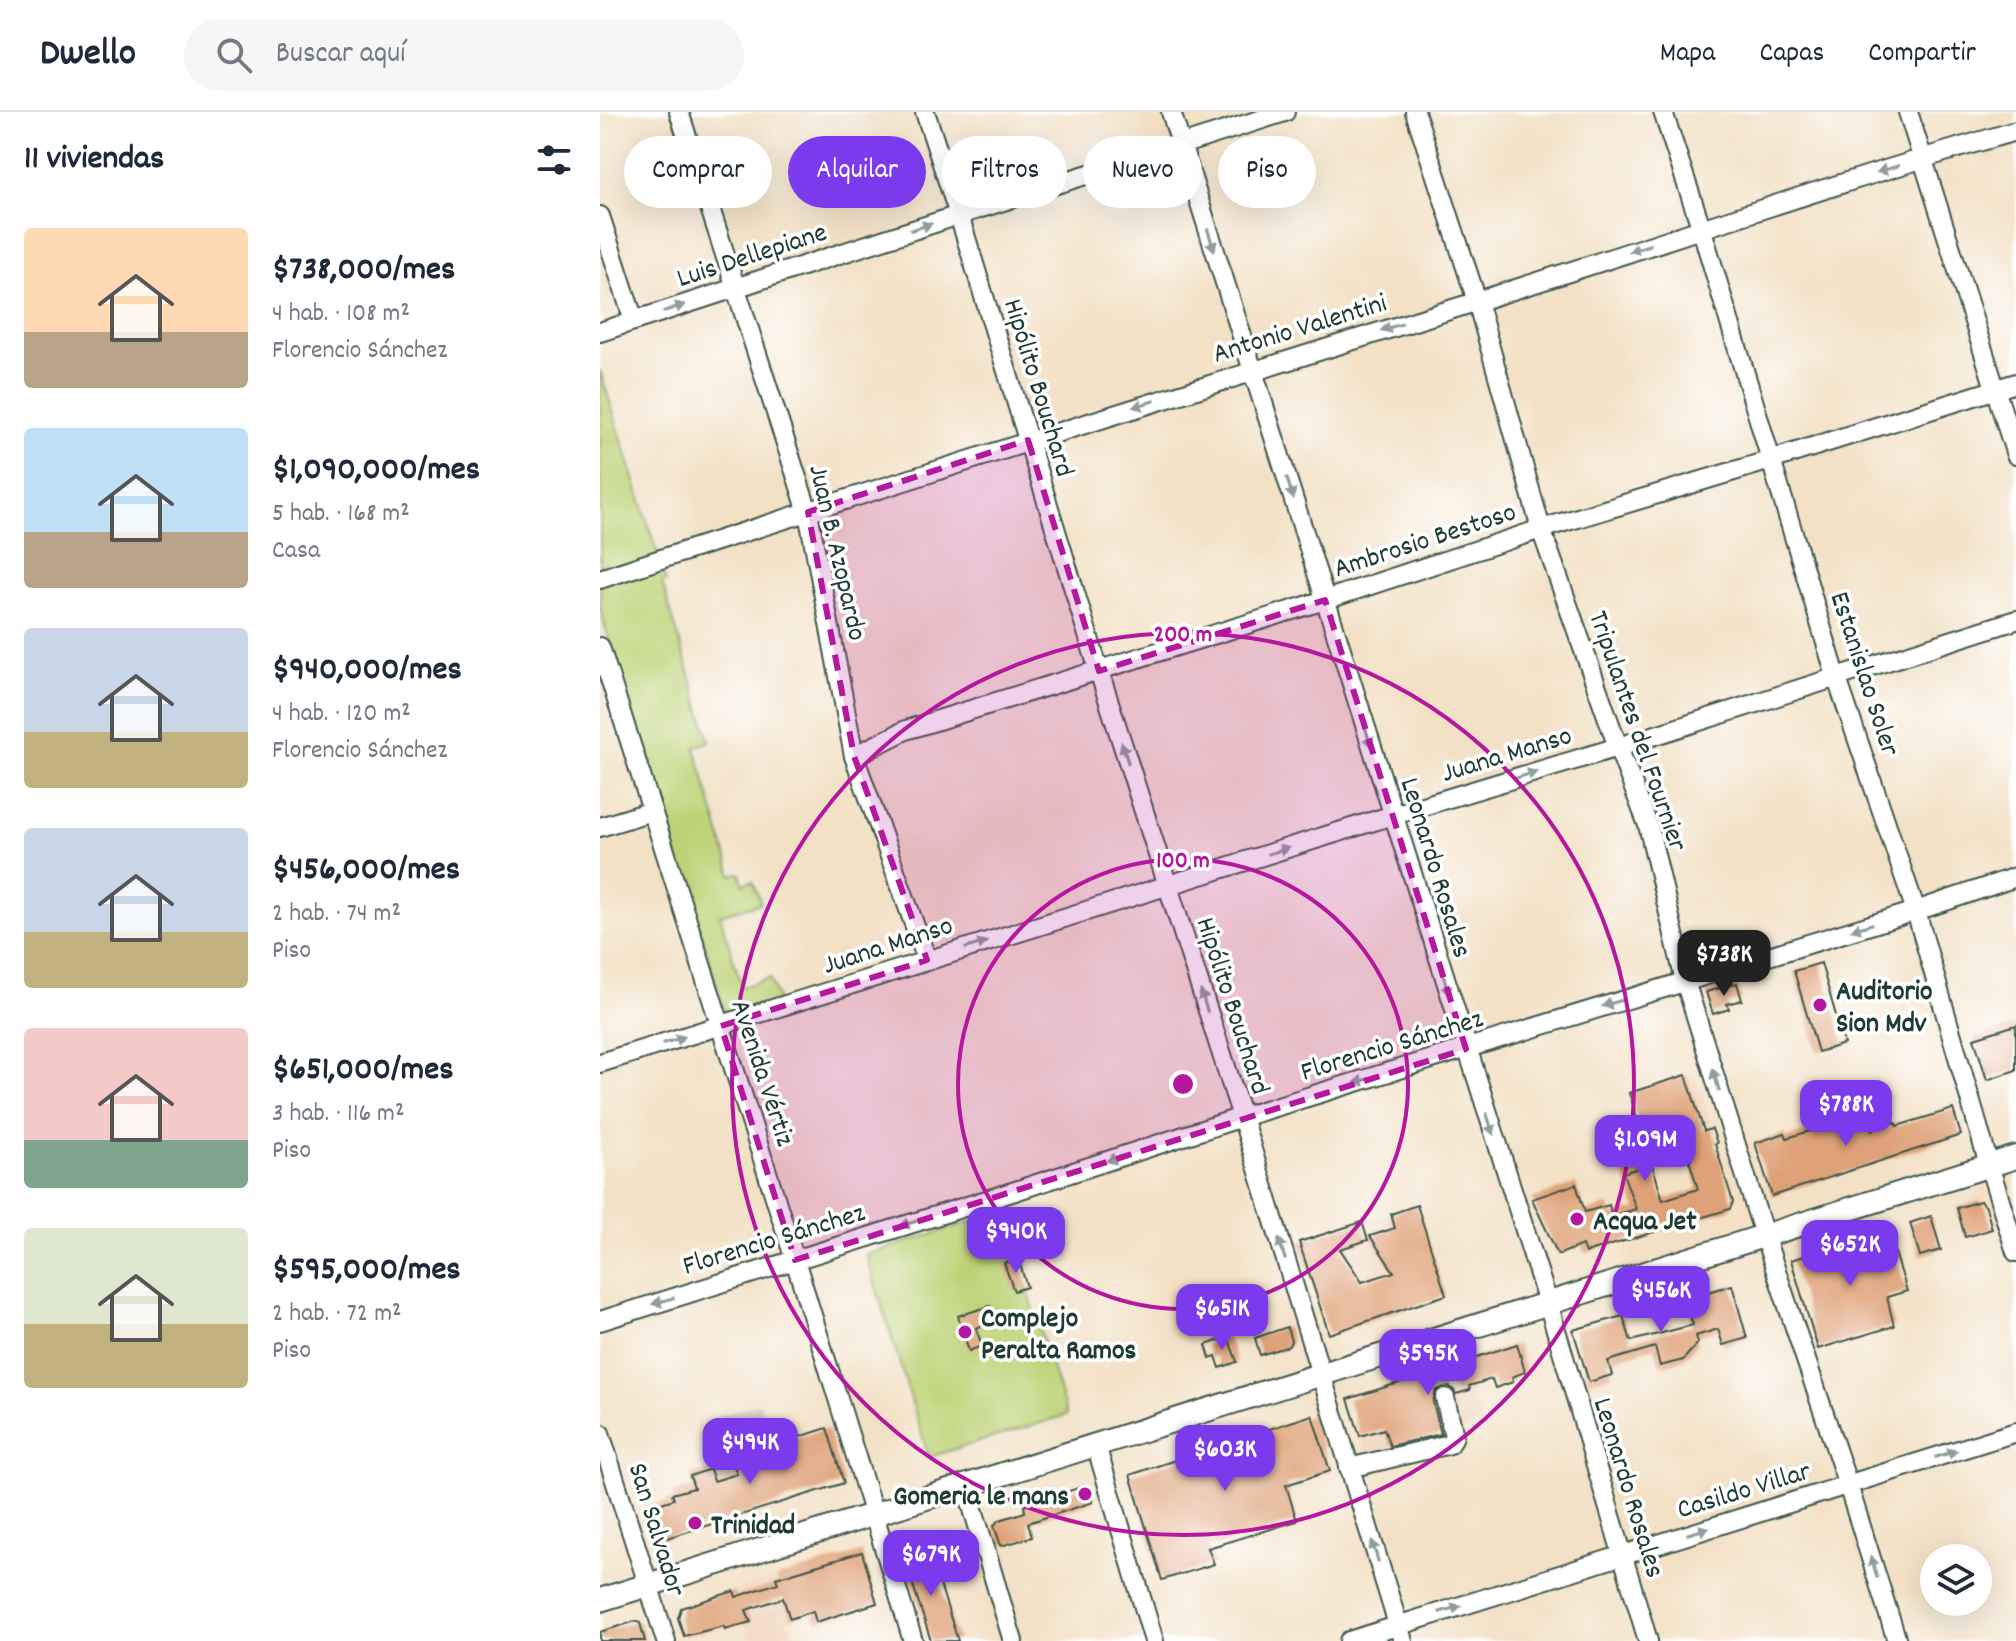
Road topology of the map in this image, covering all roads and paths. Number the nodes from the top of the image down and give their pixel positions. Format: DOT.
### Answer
graph roads {
  1 [pos="679,112"];
  2 [pos="925,112"];
  3 [pos="1171,112"];
  4 [pos="1285,112"];
  5 [pos="1415,112"];
  6 [pos="1663,112"];
  7 [pos="1908,112"];
  8 [pos="2016,131"];
  9 [pos="1178,136"];
  10 [pos="1202,138"];
  11 [pos="1923,158"];
  12 [pos="1083,176"];
  13 [pos="1201,208"];
  14 [pos="959,215"];
  15 [pos="600,216"];
  16 [pos="1701,227"];
  17 [pos="735,288"];
  18 [pos="1477,301"];
  19 [pos="634,321"];
  20 [pos="600,332"];
  21 [pos="1252,370"];
  22 [pos="2016,383"];
  23 [pos="1995,390"];
  24 [pos="1028,440"];
  25 [pos="2016,455"];
  26 [pos="1771,460"];
  27 [pos="808,512"];
  28 [pos="1541,529"];
  29 [pos="600,579"];
  30 [pos="1325,600"];
  31 [pos="2016,620"];
  32 [pos="600,647"];
  33 [pos="1099,671"];
  34 [pos="1836,676"];
  35 [pos="1618,747"];
  36 [pos="854,756"];
  37 [pos="652,811"];
  38 [pos="1393,815"];
  39 [pos="600,827"];
  40 [pos="2016,877"];
  41 [pos="1167,886"];
  42 [pos="1916,911"];
  43 [pos="927,960"];
  44 [pos="1685,981"];
  45 [pos="721,1026"];
  46 [pos="1466,1049"];
  47 [pos="600,1063"];
  48 [pos="1242,1117"];
  49 [pos="2016,1157"];
  50 [pos="1989,1165"];
  51 [pos="1764,1235"];
  52 [pos="2016,1252"];
  53 [pos="795,1260"];
  54 [pos="1548,1303"];
  55 [pos="600,1321"];
  56 [pos="1430,1340"];
  57 [pos="1438,1370"];
  58 [pos="1321,1375"];
  59 [pos="1445,1398"];
  60 [pos="2016,1432"];
  61 [pos="600,1433"];
  62 [pos="1096,1445"];
  63 [pos="1349,1468"];
  64 [pos="1848,1485"];
  65 [pos="966,1486"];
  66 [pos="874,1515"];
  67 [pos="1622,1555"];
  68 [pos="647,1586"];
  69 [pos="600,1600"];
  70 [pos="1400,1633"];
  71 [pos="666,1641"];
  72 [pos="913,1641"];
  73 [pos="1013,1641"];
  74 [pos="1154,1641"];
  75 [pos="1349,1641"];
  76 [pos="1648,1641"];
  77 [pos="1897,1641"];
  1 -- 17 [label="street, Juan B. Azopardo"];
  2 -- 14 [label="street, Hipólito Bouchard"];
  3 -- 9 [label="street, Leonardo Rosales"];
  4 -- 10 [label="street, Luis Dellepiane"];
  5 -- 18 [label="street, Tripulantes del Fournier"];
  6 -- 16 [label="street, Estanislao Soler"];
  7 -- 11 [label="street"];
  8 -- 11 [label="street, Antonio Valentini"];
  11 -- 16 [label="street, Antonio Valentini, one-way"];
  11 -- 23 [label="street"];
  12 -- 14 [label="street, Luis Dellepiane"];
  13 -- 21 [label="street, Leonardo Rosales, one-way"];
  17 -- 14 [label="street, Luis Dellepiane, one-way"];
  14 -- 24 [label="street, Hipólito Bouchard"];
  15 -- 19 [label="street"];
  16 -- 18 [label="street, Antonio Valentini, one-way"];
  16 -- 26 [label="street, Estanislao Soler"];
  19 -- 17 [label="street, Luis Dellepiane, one-way"];
  17 -- 27 [label="street, Juan B. Azopardo"];
  18 -- 21 [label="street, Antonio Valentini, one-way"];
  18 -- 28 [label="street, Tripulantes del Fournier"];
  19 -- 20 [label="street, Luis Dellepiane"];
  21 -- 24 [label="street, Antonio Valentini, one-way"];
  21 -- 30 [label="street, Leonardo Rosales, one-way"];
  22 -- 23 [label="street, Ambrosio Bestoso"];
  23 -- 25 [label="street"];
  23 -- 26 [label="street, Ambrosio Bestoso"];
  24 -- 27 [label="street, Antonio Valentini"];
  24 -- 33 [label="street, Hipólito Bouchard"];
  26 -- 28 [label="street, Ambrosio Bestoso"];
  26 -- 34 [label="street, Estanislao Soler"];
  27 -- 29 [label="street, Antonio Valentini"];
  27 -- 36 [label="street, Juan B. Azopardo"];
  28 -- 30 [label="street, Ambrosio Bestoso"];
  28 -- 35 [label="street, Tripulantes del Fournier"];
  30 -- 33 [label="street, Ambrosio Bestoso"];
  30 -- 38 [label="street, Leonardo Rosales, one-way"];
  31 -- 34 [label="street, Juana Manso"];
  32 -- 37 [label="street, Avenida Vértiz"];
  33 -- 36 [label="street, Ambrosio Bestoso"];
  41 -- 33 [label="street, Hipólito Bouchard, one-way"];
  34 -- 35 [label="street, Juana Manso"];
  34 -- 42 [label="street, Estanislao Soler"];
  38 -- 35 [label="street, Juana Manso, one-way"];
  35 -- 44 [label="street, Tripulantes del Fournier"];
  36 -- 43 [label="street, Juan B. Azopardo"];
  37 -- 39 [label="street"];
  37 -- 45 [label="street, Avenida Vértiz"];
  41 -- 38 [label="street, Juana Manso, one-way"];
  38 -- 46 [label="street, Leonardo Rosales, one-way"];
  40 -- 42 [label="street, Florencio Sánchez"];
  43 -- 41 [label="street, Juana Manso, one-way"];
  48 -- 41 [label="street, Hipólito Bouchard, one-way"];
  42 -- 44 [label="street, Florencio Sánchez, one-way"];
  42 -- 50 [label="street, Estanislao Soler"];
  43 -- 45 [label="street, Juana Manso"];
  44 -- 46 [label="street, Florencio Sánchez, one-way"];
  51 -- 44 [label="street, Tripulantes del Fournier, one-way"];
  47 -- 45 [label="street, Juana Manso, one-way"];
  45 -- 53 [label="street, Avenida Vértiz"];
  46 -- 48 [label="street, Florencio Sánchez, one-way"];
  46 -- 54 [label="street, Leonardo Rosales, one-way"];
  48 -- 53 [label="street, Florencio Sánchez, one-way"];
  58 -- 48 [label="street, Hipólito Bouchard, one-way"];
  49 -- 50 [label="main road"];
  50 -- 51 [label="main road"];
  50 -- 52 [label="street, Estanislao Soler"];
  51 -- 54 [label="main road"];
  51 -- 64 [label="street, Tripulantes del Fournier"];
  53 -- 55 [label="street, Florencio Sánchez, one-way"];
  53 -- 66 [label="street, Avenida Vértiz"];
  54 -- 56 [label="main road"];
  54 -- 67 [label="street, Leonardo Rosales"];
  56 -- 57 [label="street"];
  56 -- 58 [label="main road"];
  58 -- 62 [label="main road"];
  58 -- 63 [label="street, Hipólito Bouchard"];
  59 -- 63 [label="street"];
  64 -- 60 [label="street, Casildo Villar, one-way"];
  61 -- 68 [label="street, San Salvador"];
  62 -- 65 [label="main road"];
  62 -- 74 [label="street"];
  70 -- 63 [label="street, Hipólito Bouchard, one-way"];
  67 -- 64 [label="street, Casildo Villar, one-way"];
  77 -- 64 [label="street, Tripulantes del Fournier, one-way"];
  65 -- 66 [label="main road"];
  65 -- 73 [label="street"];
  66 -- 68 [label="main road"];
  66 -- 72 [label="street, Avenida Vértiz"];
  70 -- 67 [label="street, Casildo Villar, one-way"];
  67 -- 76 [label="street, Leonardo Rosales"];
  68 -- 69 [label="main road"];
  68 -- 71 [label="street, San Salvador"];
  70 -- 75 [label="street, Casildo Villar"];
}
